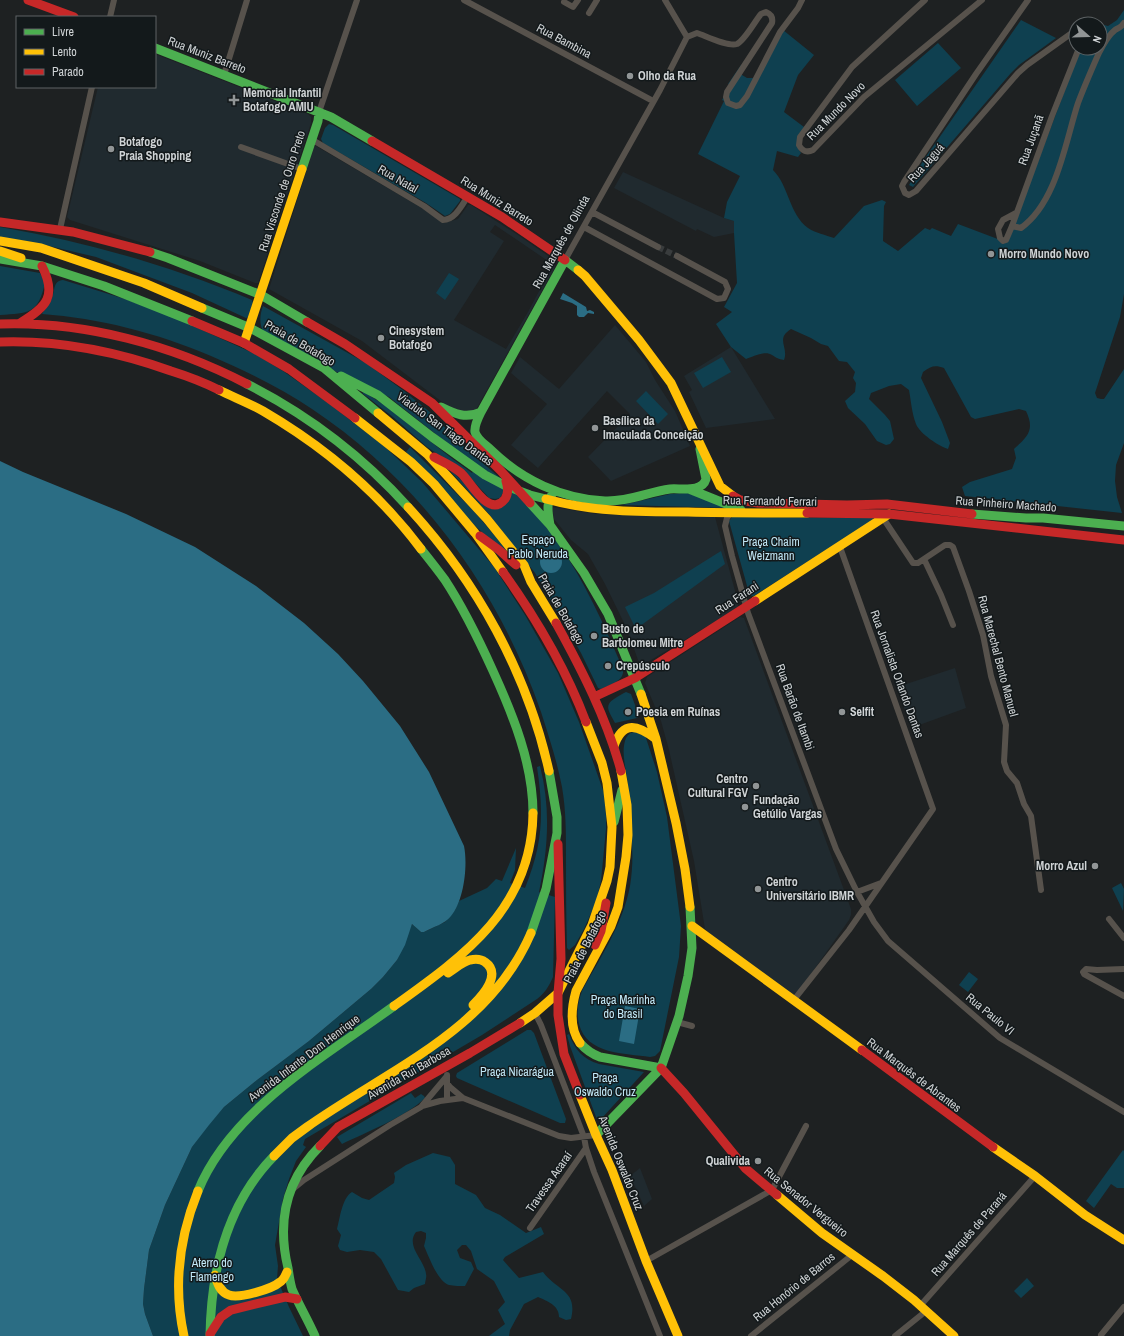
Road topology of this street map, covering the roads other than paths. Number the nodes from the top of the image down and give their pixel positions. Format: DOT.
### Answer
graph roads {
  1 [pos="28,0"];
  2 [pos="114,0"];
  3 [pos="247,0"];
  4 [pos="357,0"];
  5 [pos="464,0"];
  6 [pos="578,0"];
  7 [pos="597,0"];
  8 [pos="665,0"];
  9 [pos="802,0"];
  10 [pos="925,0"];
  11 [pos="982,0"];
  12 [pos="1028,0"];
  13 [pos="564,2"];
  14 [pos="589,13"];
  15 [pos="71,16"];
  16 [pos="110,16"];
  17 [pos="1124,23"];
  18 [pos="1068,36"];
  19 [pos="687,37"];
  20 [pos="156,48"];
  21 [pos="1076,56"];
  22 [pos="224,75"];
  23 [pos="92,88"];
  24 [pos="653,101"];
  25 [pos="320,112"];
  26 [pos="311,139"];
  27 [pos="241,147"];
  28 [pos="302,169"];
  29 [pos="468,196"];
  30 [pos="592,212"];
  31 [pos="1016,213"];
  32 [pos="0,222"];
  33 [pos="1012,226"];
  34 [pos="584,227"];
  35 [pos="60,229"];
  36 [pos="0,241"];
  37 [pos="658,247"];
  38 [pos="0,251"];
  39 [pos="677,256"];
  40 [pos="0,260"];
  41 [pos="565,260"];
  42 [pos="37,265"];
  43 [pos="261,295"];
  44 [pos="20,323"];
  45 [pos="0,324"];
  46 [pos="250,328"];
  47 [pos="0,342"];
  48 [pos="244,343"];
  49 [pos="324,368"];
  50 [pos="432,403"];
  51 [pos="481,412"];
  52 [pos="699,443"];
  53 [pos="427,454"];
  54 [pos="500,470"];
  55 [pos="689,489"];
  56 [pos="555,491"];
  57 [pos="887,504"];
  58 [pos="650,512"];
  59 [pos="731,512"];
  60 [pos="745,512"];
  61 [pos="886,516"];
  62 [pos="550,525"];
  63 [pos="1124,526"];
  64 [pos="475,533"];
  65 [pos="1124,540"];
  66 [pos="840,547"];
  67 [pos="924,559"];
  68 [pos="531,582"];
  69 [pos="746,606"];
  70 [pos="953,626"];
  71 [pos="635,678"];
  72 [pos="594,697"];
  73 [pos="656,739"];
  74 [pos="614,746"];
  75 [pos="624,784"];
  76 [pos="558,826"];
  77 [pos="612,827"];
  78 [pos="608,881"];
  79 [pos="883,882"];
  80 [pos="1041,890"];
  81 [pos="857,892"];
  82 [pos="865,905"];
  83 [pos="1109,920"];
  84 [pos="692,926"];
  85 [pos="1124,938"];
  86 [pos="1124,969"];
  87 [pos="580,982"];
  88 [pos="413,993"];
  89 [pos="558,993"];
  90 [pos="1124,996"];
  91 [pos="793,1001"];
  92 [pos="535,1013"];
  93 [pos="677,1022"];
  94 [pos="692,1026"];
  95 [pos="439,1042"];
  96 [pos="453,1063"];
  97 [pos="661,1068"];
  98 [pos="447,1076"];
  99 [pos="447,1083"];
  100 [pos="463,1098"];
  101 [pos="447,1100"];
  102 [pos="421,1107"];
  103 [pos="1124,1112"];
  104 [pos="806,1126"];
  105 [pos="596,1135"];
  106 [pos="584,1137"];
  107 [pos="586,1148"];
  108 [pos="1034,1176"];
  109 [pos="772,1190"];
  110 [pos="290,1192"];
  111 [pos="530,1228"];
  112 [pos="1124,1240"];
  113 [pos="852,1255"];
  114 [pos="646,1261"];
  115 [pos="287,1272"];
  116 [pos="214,1273"];
  117 [pos="297,1299"];
  118 [pos="1124,1307"];
  119 [pos="923,1308"];
  120 [pos="210,1335"];
  121 [pos="1101,1335"];
  122 [pos="184,1336"];
  123 [pos="315,1336"];
  124 [pos="660,1336"];
  125 [pos="678,1336"];
  126 [pos="750,1336"];
  127 [pos="895,1336"];
  128 [pos="954,1336"];
  1 -- 15 [label="main road"];
  2 -- 16 [label="street"];
  3 -- 22 [label="street"];
  4 -- 25 [label="street, Rua Visconde de Ouro Preto"];
  5 -- 24 [label="street, Rua Bambina"];
  6 -- 13 [label="street"];
  7 -- 14 [label="street"];
  8 -- 19 [label="street"];
  9 -- 19 [label="street"];
  10 -- 11 [label="street, Rua Mundo Novo"];
  12 -- 18 [label="street, Rua Jaguá"];
  17 -- 33 [label="street"];
  19 -- 24 [label="street, Rua Marquês de Olinda"];
  20 -- 22 [label="main road, Rua Muniz Barreto"];
  21 -- 31 [label="street, Rua Juçanã"];
  22 -- 25 [label="main road, Rua Muniz Barreto"];
  23 -- 35 [label="street"];
  24 -- 30 [label="street, Rua Marquês de Olinda"];
  25 -- 26 [label="main road, Rua Visconde de Ouro Preto"];
  25 -- 29 [label="main road, Rua Muniz Barreto"];
  26 -- 28 [label="main road, Rua Visconde de Ouro Preto"];
  26 -- 29 [label="street, Rua Natal"];
  27 -- 28 [label="street"];
  28 -- 43 [label="main road, Rua Visconde de Ouro Preto"];
  29 -- 41 [label="main road, Rua Muniz Barreto"];
  30 -- 34 [label="street, Rua Marquês de Olinda"];
  30 -- 37 [label="street"];
  31 -- 33 [label="street, Rua Juçanã"];
  31 -- 33 [label="street, Rua Juçanã"];
  32 -- 35 [label="main road, Praia de Botafogo"];
  34 -- 39 [label="street"];
  34 -- 41 [label="street, Rua Marquês de Olinda"];
  35 -- 43 [label="main road, Praia de Botafogo"];
  36 -- 46 [label="main road, Praia de Botafogo"];
  38 -- 42 [label="main road"];
  40 -- 42 [label="main road, Praia de Botafogo"];
  41 -- 51 [label="main road, Rua Marquês de Olinda"];
  41 -- 52 [label="main road, Rua Muniz Barreto"];
  42 -- 44 [label="main road"];
  42 -- 48 [label="main road, Praia de Botafogo"];
  43 -- 46 [label="main road, Rua Visconde de Ouro Preto"];
  43 -- 50 [label="main road, Praia de Botafogo"];
  44 -- 45 [label="main road"];
  44 -- 76 [label="main road"];
  46 -- 48 [label="main road, Rua Visconde de Ouro Preto"];
  46 -- 49 [label="main road, Praia de Botafogo"];
  47 -- 88 [label="main road"];
  48 -- 64 [label="main road, Praia de Botafogo"];
  49 -- 53 [label="main road, Praia de Botafogo"];
  49 -- 58 [label="main road, Viaduto San Tiago Dantas"];
  50 -- 51 [label="main road"];
  50 -- 54 [label="main road, Praia de Botafogo"];
  51 -- 56 [label="main road"];
  52 -- 55 [label="main road, Rua Muniz Barreto"];
  52 -- 57 [label="main road, Rua Fernando Ferrari"];
  53 -- 54 [label="main road"];
  53 -- 68 [label="main road, Praia de Botafogo"];
  54 -- 62 [label="main road, Praia de Botafogo"];
  55 -- 56 [label="main road"];
  55 -- 60 [label="main road"];
  56 -- 62 [label="main road"];
  57 -- 63 [label="main road, Rua Pinheiro Machado"];
  58 -- 59 [label="main road, Rua Fernando Ferrari"];
  59 -- 60 [label="main road, Rua Fernando Ferrari"];
  59 -- 69 [label="street, Rua Barão de Itambi"];
  60 -- 61 [label="main road, Rua Fernando Ferrari"];
  61 -- 65 [label="main road, Rua Pinheiro Machado"];
  61 -- 66 [label="main road, Rua Farani"];
  61 -- 67 [label="street"];
  62 -- 71 [label="main road, Praia de Botafogo"];
  64 -- 68 [label="main road"];
  64 -- 77 [label="main road, Praia de Botafogo"];
  66 -- 69 [label="main road, Rua Farani"];
  66 -- 79 [label="street, Rua Jornalista Orlando Dantas"];
  67 -- 70 [label="street"];
  67 -- 80 [label="street, Rua Marechal Bento Manuel"];
  68 -- 72 [label="main road, Praia de Botafogo"];
  69 -- 71 [label="main road, Rua Farani"];
  69 -- 81 [label="street, Rua Barão de Itambi"];
  71 -- 72 [label="main road, Rua Farani"];
  71 -- 73 [label="main road, Praia de Botafogo"];
  72 -- 74 [label="main road, Praia de Botafogo"];
  73 -- 74 [label="main road"];
  73 -- 84 [label="main road, Praia de Botafogo"];
  74 -- 75 [label="main road, Praia de Botafogo"];
  75 -- 77 [label="main road"];
  75 -- 87 [label="main road, Praia de Botafogo"];
  76 -- 89 [label="main road, Avenida Oswaldo Cruz"];
  76 -- 95 [label="main road"];
  77 -- 78 [label="main road, Praia de Botafogo"];
  78 -- 87 [label="main road"];
  78 -- 89 [label="main road, Praia de Botafogo"];
  79 -- 81 [label="street"];
  79 -- 82 [label="street"];
  81 -- 82 [label="street, Rua Barão de Itambi"];
  82 -- 91 [label="street"];
  82 -- 103 [label="street, Rua Paulo VI"];
  83 -- 85 [label="street"];
  84 -- 91 [label="main road, Rua Marquês de Abrantes"];
  84 -- 93 [label="main road, Praia de Botafogo"];
  86 -- 90 [label="street"];
  87 -- 97 [label="main road, Praia de Botafogo"];
  88 -- 95 [label="main road"];
  88 -- 122 [label="main road, Avenida Infante Dom Henrique"];
  89 -- 92 [label="main road, Avenida Rui Barbosa"];
  89 -- 105 [label="main road, Avenida Oswaldo Cruz"];
  91 -- 108 [label="main road, Rua Marquês de Abrantes"];
  92 -- 96 [label="main road, Avenida Rui Barbosa"];
  92 -- 106 [label="street, Avenida Oswaldo Cruz"];
  93 -- 94 [label="street"];
  93 -- 97 [label="main road, Praia de Botafogo"];
  95 -- 116 [label="main road"];
  96 -- 98 [label="street"];
  96 -- 110 [label="main road, Avenida Rui Barbosa"];
  97 -- 105 [label="main road, Praia de Botafogo"];
  97 -- 109 [label="main road, Rua Senador Vergueiro"];
  98 -- 99 [label="street"];
  98 -- 102 [label="street, Avenida Rui Barbosa"];
  99 -- 100 [label="street"];
  99 -- 101 [label="street"];
  100 -- 101 [label="street"];
  100 -- 106 [label="street"];
  101 -- 102 [label="street"];
  102 -- 110 [label="street, Avenida Rui Barbosa"];
  104 -- 109 [label="street"];
  105 -- 106 [label="street"];
  105 -- 114 [label="main road, Avenida Oswaldo Cruz"];
  106 -- 107 [label="street, Avenida Oswaldo Cruz"];
  107 -- 111 [label="street, Travessa Acaraí"];
  107 -- 124 [label="street, Avenida Oswaldo Cruz"];
  108 -- 112 [label="main road, Rua Marquês de Abrantes"];
  108 -- 119 [label="street, Rua Marquês de Paraná"];
  109 -- 113 [label="main road, Rua Senador Vergueiro"];
  109 -- 114 [label="street"];
  110 -- 115 [label="main road, Avenida Rui Barbosa"];
  113 -- 119 [label="main road, Rua Senador Vergueiro"];
  113 -- 126 [label="street, Rua Honório de Barros"];
  114 -- 125 [label="main road, Avenida Oswaldo Cruz"];
  115 -- 116 [label="main road"];
  115 -- 117 [label="main road, Avenida Rui Barbosa"];
  116 -- 120 [label="main road"];
  117 -- 120 [label="main road"];
  117 -- 123 [label="main road, Avenida Rui Barbosa"];
  118 -- 121 [label="street"];
  119 -- 127 [label="street, Rua Marquês de Paraná"];
  119 -- 128 [label="main road, Rua Senador Vergueiro"];
}
